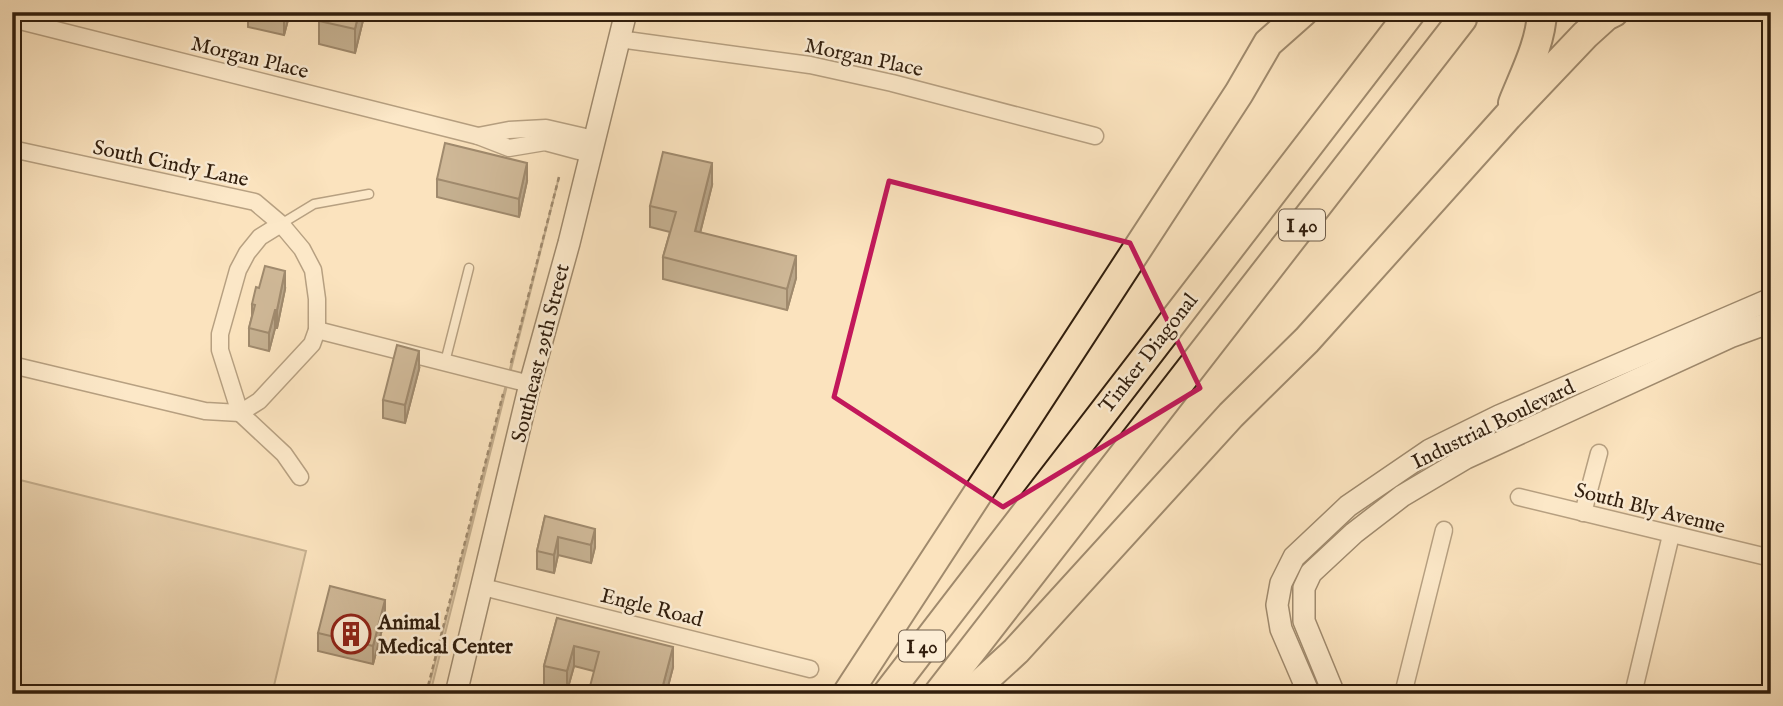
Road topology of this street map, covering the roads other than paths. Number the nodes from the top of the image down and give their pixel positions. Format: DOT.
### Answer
graph roads {
  1 [pos="626,12"];
  2 [pos="1269,12"];
  3 [pos="1303,12"];
  4 [pos="1411,12"];
  5 [pos="1542,12"];
  6 [pos="1614,12"];
  7 [pos="12,19"];
  8 [pos="1462,19"];
  9 [pos="619,39"];
  10 [pos="1268,43"];
  11 [pos="1508,116"];
  12 [pos="1095,136"];
  13 [pos="592,147"];
  14 [pos="12,149"];
  15 [pos="369,194"];
  16 [pos="281,224"];
  17 [pos="469,268"];
  18 [pos="1771,299"];
  19 [pos="1771,322"];
  20 [pos="317,330"];
  21 [pos="445,362"];
  22 [pos="12,365"];
  23 [pos="530,384"];
  24 [pos="240,413"];
  25 [pos="1599,453"];
  26 [pos="300,477"];
  27 [pos="1519,497"];
  28 [pos="1583,513"];
  29 [pos="1444,530"];
  30 [pos="1671,535"];
  31 [pos="1771,558"];
  32 [pos="483,587"];
  33 [pos="810,669"];
  34 [pos="456,694"];
  35 [pos="847,694"];
  36 [pos="887,694"];
  37 [pos="938,694"];
  38 [pos="969,694"];
  39 [pos="1309,694"];
  40 [pos="1334,694"];
  41 [pos="1403,694"];
  42 [pos="1633,694"];
  1 -- 9 [label="main road, Southeast 29th Street"];
  2 -- 10 [label="highway"];
  3 -- 10 [label="highway"];
  4 -- 36 [label="highway, Tinker Diagonal / I 40"];
  5 -- 11 [label="highway"];
  6 -- 11 [label="highway"];
  7 -- 13 [label="street, Morgan Place"];
  8 -- 37 [label="highway, Tinker Diagonal / I 40"];
  9 -- 12 [label="street, Morgan Place"];
  9 -- 13 [label="main road, Southeast 29th Street"];
  10 -- 35 [label="highway"];
  11 -- 38 [label="highway"];
  13 -- 23 [label="main road, Southeast 29th Street"];
  14 -- 16 [label="street, South Cindy Lane"];
  15 -- 16 [label="lane"];
  16 -- 20 [label="street, South Cindy Lane"];
  16 -- 24 [label="street"];
  17 -- 21 [label="lane"];
  18 -- 39 [label="main road, Industrial Boulevard"];
  19 -- 40 [label="main road, Industrial Boulevard"];
  20 -- 21 [label="street"];
  20 -- 24 [label="street"];
  21 -- 23 [label="street"];
  22 -- 24 [label="street"];
  23 -- 32 [label="main road, Southeast 29th Street"];
  24 -- 26 [label="street"];
  25 -- 28 [label="street"];
  27 -- 28 [label="street, South Bly Avenue"];
  28 -- 30 [label="street, South Bly Avenue"];
  29 -- 41 [label="street"];
  30 -- 31 [label="street, South Bly Avenue"];
  30 -- 42 [label="street"];
  32 -- 33 [label="street, Engle Road"];
  32 -- 34 [label="main road, Southeast 29th Street"];
}
